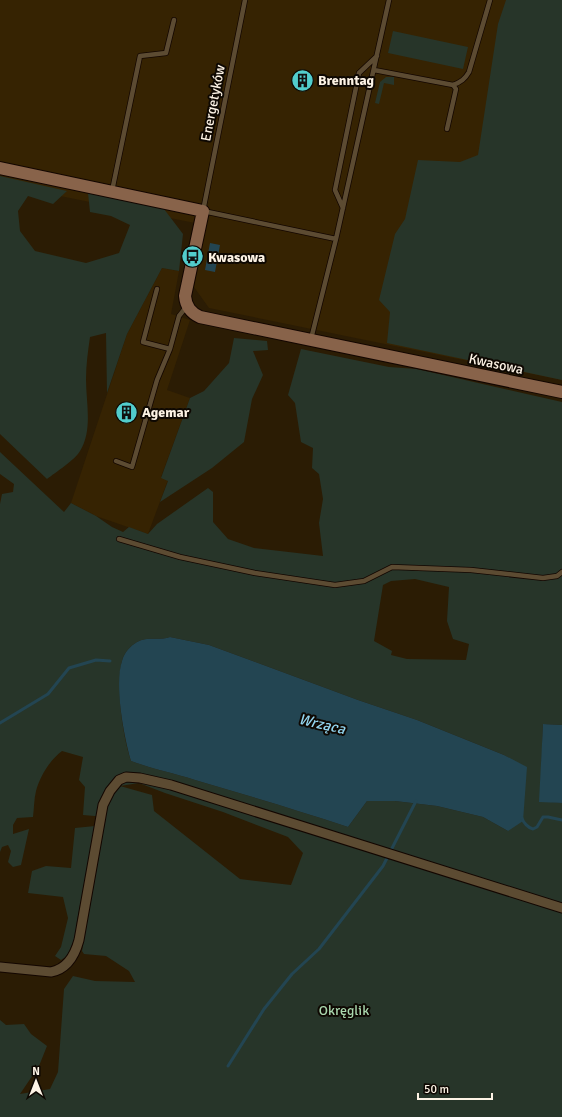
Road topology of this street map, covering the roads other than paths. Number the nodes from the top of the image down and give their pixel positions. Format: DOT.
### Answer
graph roads {
  1 [pos="245,0"];
  2 [pos="389,0"];
  3 [pos="490,0"];
  4 [pos="174,20"];
  5 [pos="377,56"];
  6 [pos="374,70"];
  7 [pos="453,85"];
  8 [pos="447,129"];
  9 [pos="0,168"];
  10 [pos="112,191"];
  11 [pos="343,208"];
  12 [pos="203,211"];
  13 [pos="336,239"];
  14 [pos="157,289"];
  15 [pos="187,306"];
  16 [pos="310,341"];
  17 [pos="170,349"];
  18 [pos="562,392"];
  19 [pos="116,461"];
  20 [pos="119,539"];
  21 [pos="562,572"];
  22 [pos="562,908"];
  23 [pos="0,968"];
  1 -- 12 [label="lane, Energetyków"];
  2 -- 5 [label="lane"];
  3 -- 7 [label="lane"];
  4 -- 10 [label="lane"];
  5 -- 6 [label="lane"];
  5 -- 11 [label="lane"];
  6 -- 7 [label="lane"];
  6 -- 11 [label="lane"];
  7 -- 8 [label="lane"];
  9 -- 10 [label="street"];
  10 -- 12 [label="street"];
  11 -- 13 [label="lane"];
  12 -- 13 [label="lane"];
  12 -- 15 [label="street"];
  13 -- 16 [label="lane"];
  14 -- 17 [label="lane"];
  15 -- 16 [label="street, Kwasowa"];
  15 -- 17 [label="lane"];
  16 -- 18 [label="street, Kwasowa"];
  17 -- 19 [label="lane"];
  20 -- 21 [label="lane"];
  22 -- 23 [label="street"];
}
